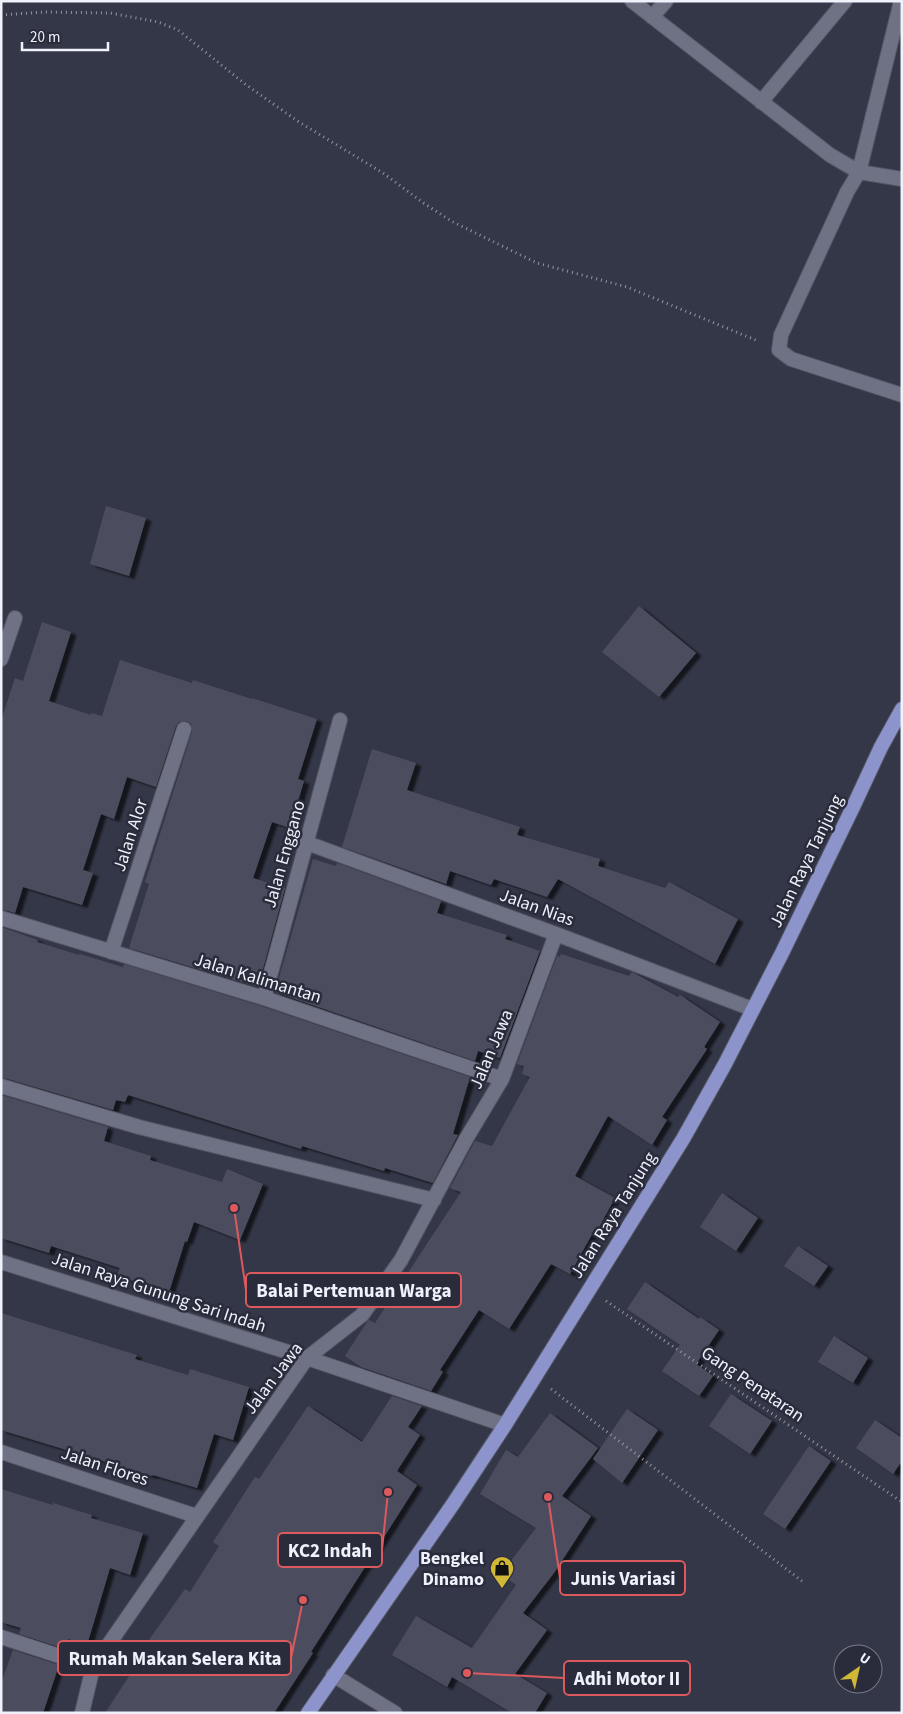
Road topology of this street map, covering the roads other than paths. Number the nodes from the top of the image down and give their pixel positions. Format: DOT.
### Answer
graph roads {
  1 [pos="632,1"];
  2 [pos="666,1"];
  3 [pos="845,1"];
  4 [pos="901,1"];
  5 [pos="652,17"];
  6 [pos="898,29"];
  7 [pos="762,102"];
  8 [pos="859,172"];
  9 [pos="902,179"];
  10 [pos="902,395"];
  11 [pos="15,618"];
  12 [pos="1,659"];
  13 [pos="902,708"];
  14 [pos="340,720"];
  15 [pos="184,729"];
  16 [pos="307,843"];
  17 [pos="1,918"];
  18 [pos="556,934"];
  19 [pos="111,952"];
  20 [pos="264,998"];
  21 [pos="752,1009"];
  22 [pos="502,1080"];
  23 [pos="1,1086"];
  24 [pos="434,1200"];
  25 [pos="1,1262"];
  26 [pos="307,1358"];
  27 [pos="505,1425"];
  28 [pos="1,1452"];
  29 [pos="196,1516"];
  30 [pos="1,1638"];
  31 [pos="93,1666"];
  32 [pos="333,1675"];
  33 [pos="82,1713"];
  34 [pos="308,1713"];
  35 [pos="395,1713"];
  1 -- 5 [label="street"];
  2 -- 5 [label="street"];
  3 -- 7 [label="street"];
  4 -- 6 [label="street"];
  5 -- 7 [label="street"];
  6 -- 8 [label="street"];
  7 -- 8 [label="street"];
  8 -- 9 [label="street"];
  8 -- 10 [label="street"];
  11 -- 12 [label="street"];
  13 -- 21 [label="main road, Jalan Raya Tanjung"];
  14 -- 16 [label="street, Jalan Enggano"];
  15 -- 19 [label="street, Jalan Alor"];
  16 -- 18 [label="street, Jalan Nias"];
  16 -- 20 [label="street, Jalan Enggano"];
  17 -- 19 [label="street, Jalan Kalimantan"];
  18 -- 21 [label="street, Jalan Nias"];
  18 -- 22 [label="street, Jalan Jawa"];
  19 -- 20 [label="street, Jalan Kalimantan"];
  20 -- 22 [label="street, Jalan Kalimantan"];
  21 -- 27 [label="main road, Jalan Raya Tanjung"];
  22 -- 24 [label="street, Jalan Jawa"];
  23 -- 24 [label="street"];
  24 -- 26 [label="street, Jalan Jawa"];
  25 -- 26 [label="street, Jalan Raya Gunung Sari Indah"];
  26 -- 27 [label="street, Jalan Raya Gunung Sari Indah"];
  26 -- 29 [label="street, Jalan Jawa"];
  27 -- 32 [label="main road, Jalan Raya Tanjung"];
  28 -- 29 [label="street, Jalan Flores"];
  29 -- 31 [label="street, Jalan Jawa"];
  30 -- 31 [label="street"];
  31 -- 33 [label="street, Jalan Jawa"];
  32 -- 34 [label="main road, Jalan Raya Tanjung"];
  32 -- 35 [label="street"];
}
